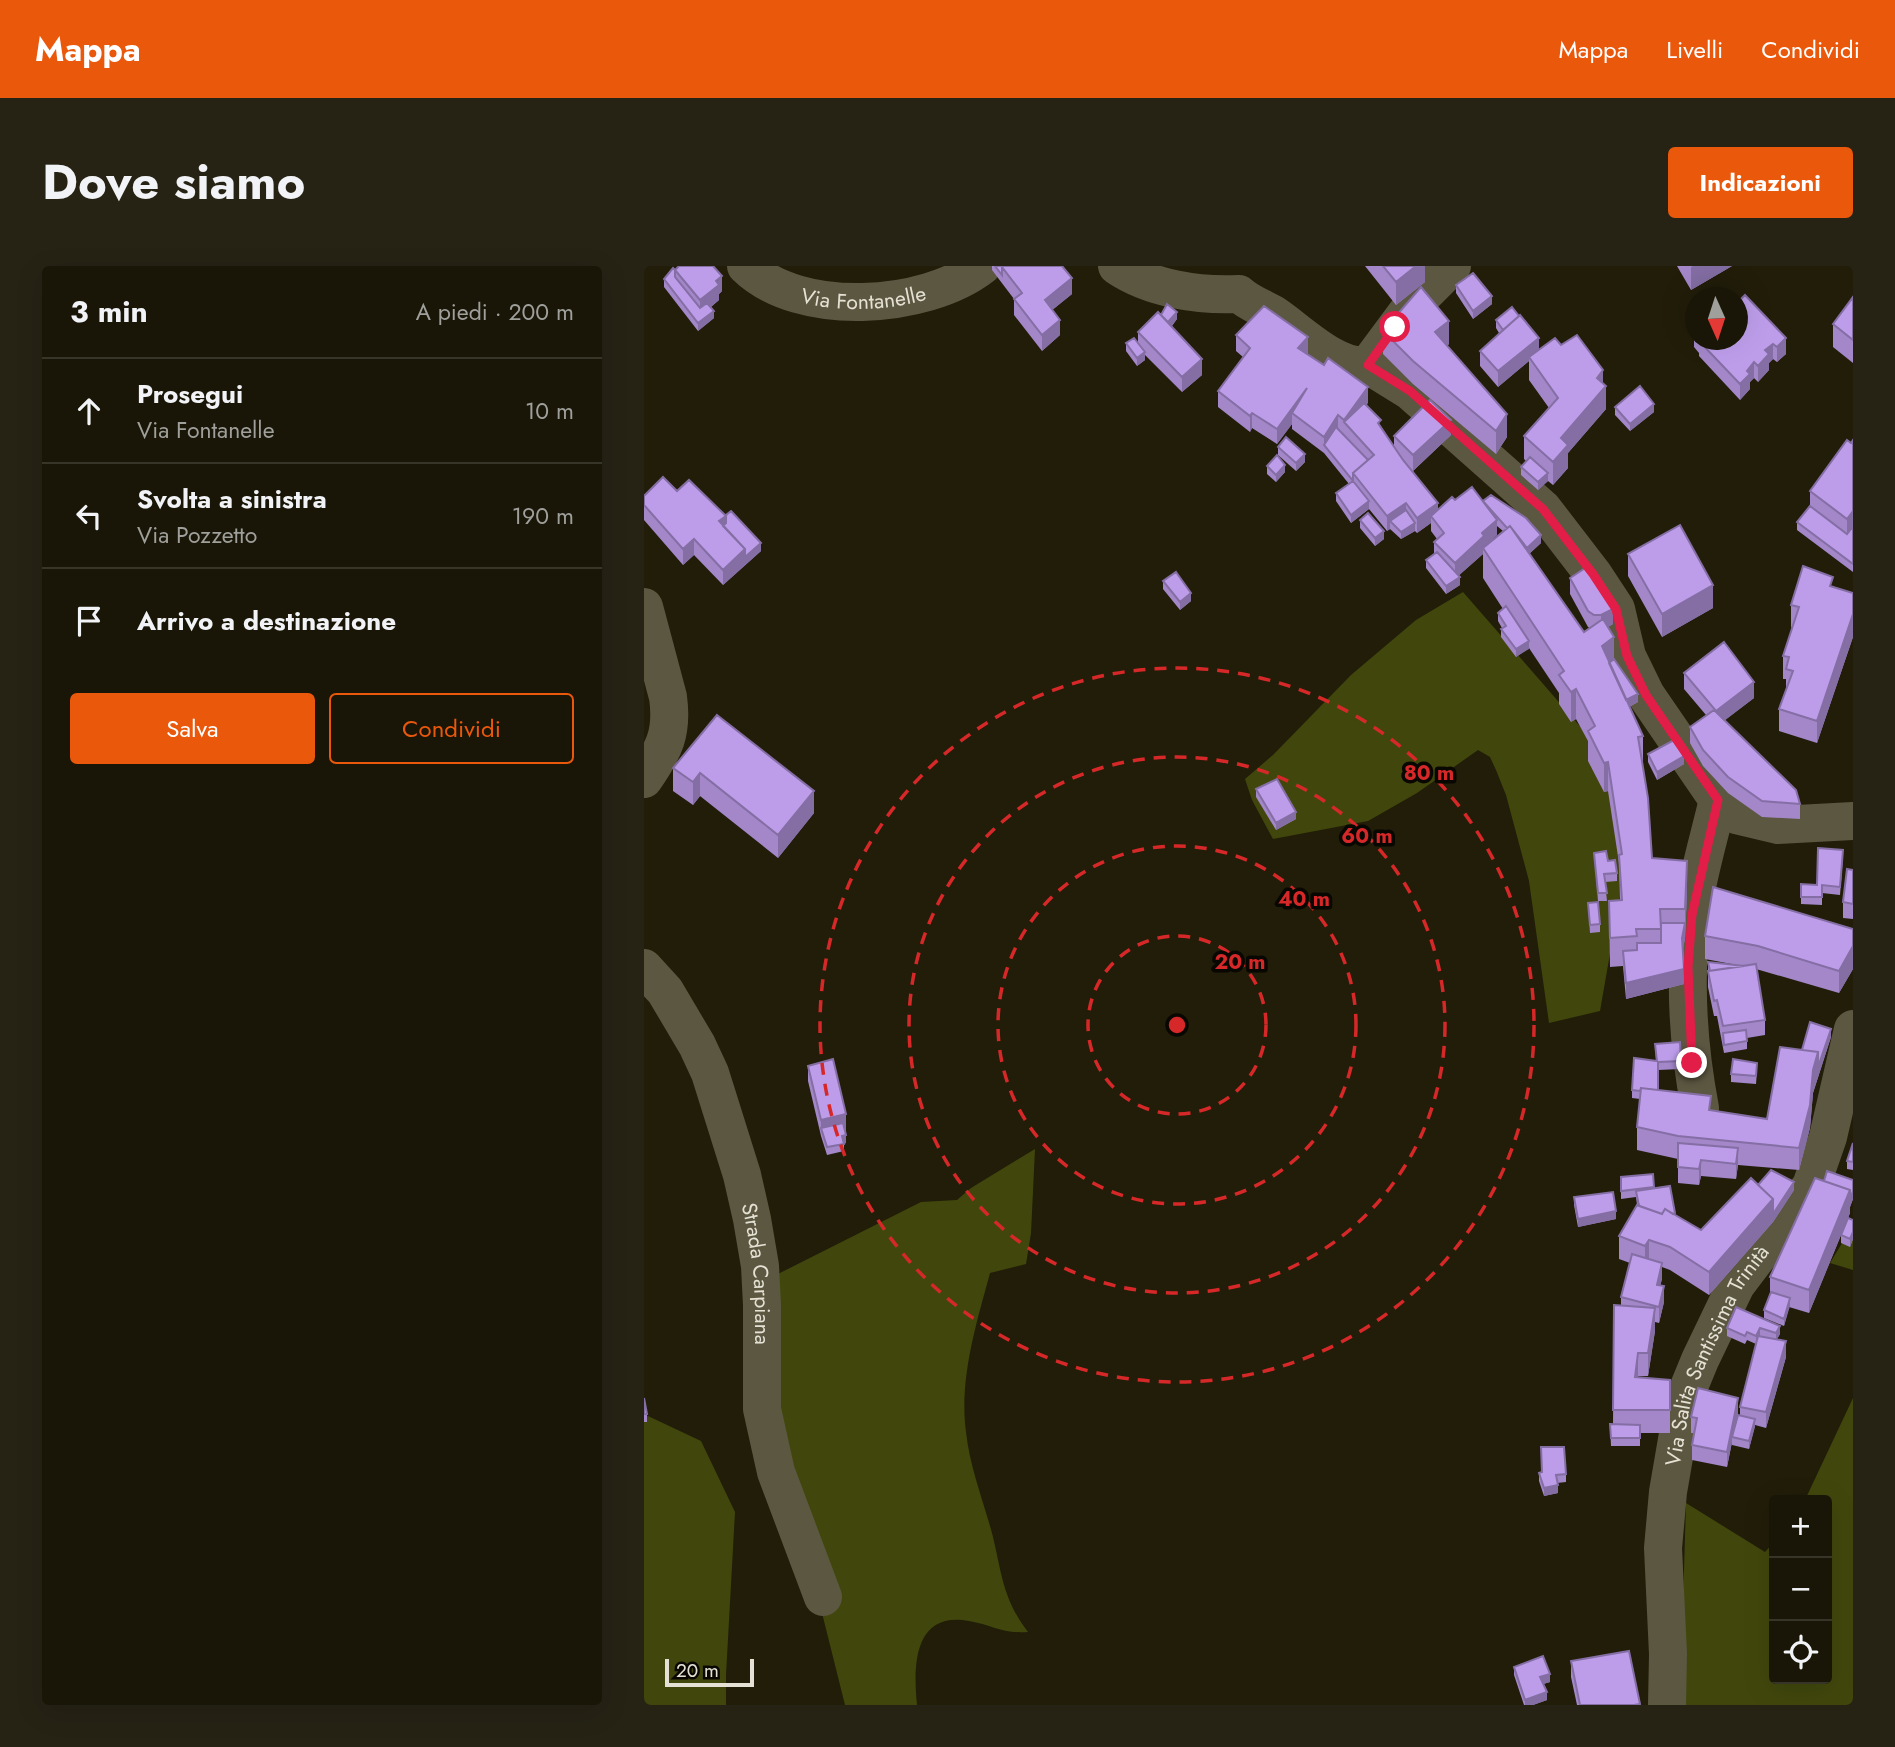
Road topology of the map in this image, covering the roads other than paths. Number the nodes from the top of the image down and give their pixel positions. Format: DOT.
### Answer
graph roads {
  1 [pos="746,266"];
  2 [pos="982,266"];
  3 [pos="1117,266"];
  4 [pos="1452,266"];
  5 [pos="1368,365"];
  6 [pos="644,607"];
  7 [pos="644,779"];
  8 [pos="1718,800"];
  9 [pos="1853,821"];
  10 [pos="644,968"];
  11 [pos="1853,1029"];
  12 [pos="1700,1108"];
  13 [pos="823,1597"];
  14 [pos="1667,1705"];
  1 -- 2 [label="street, Via Fontanelle"];
  3 -- 5 [label="street"];
  4 -- 5 [label="street"];
  5 -- 8 [label="street"];
  6 -- 7 [label="street"];
  8 -- 9 [label="street"];
  8 -- 12 [label="street"];
  10 -- 13 [label="street, Strada Carpiana"];
  11 -- 14 [label="street, Via Salita Santissima Trinità"];
}
